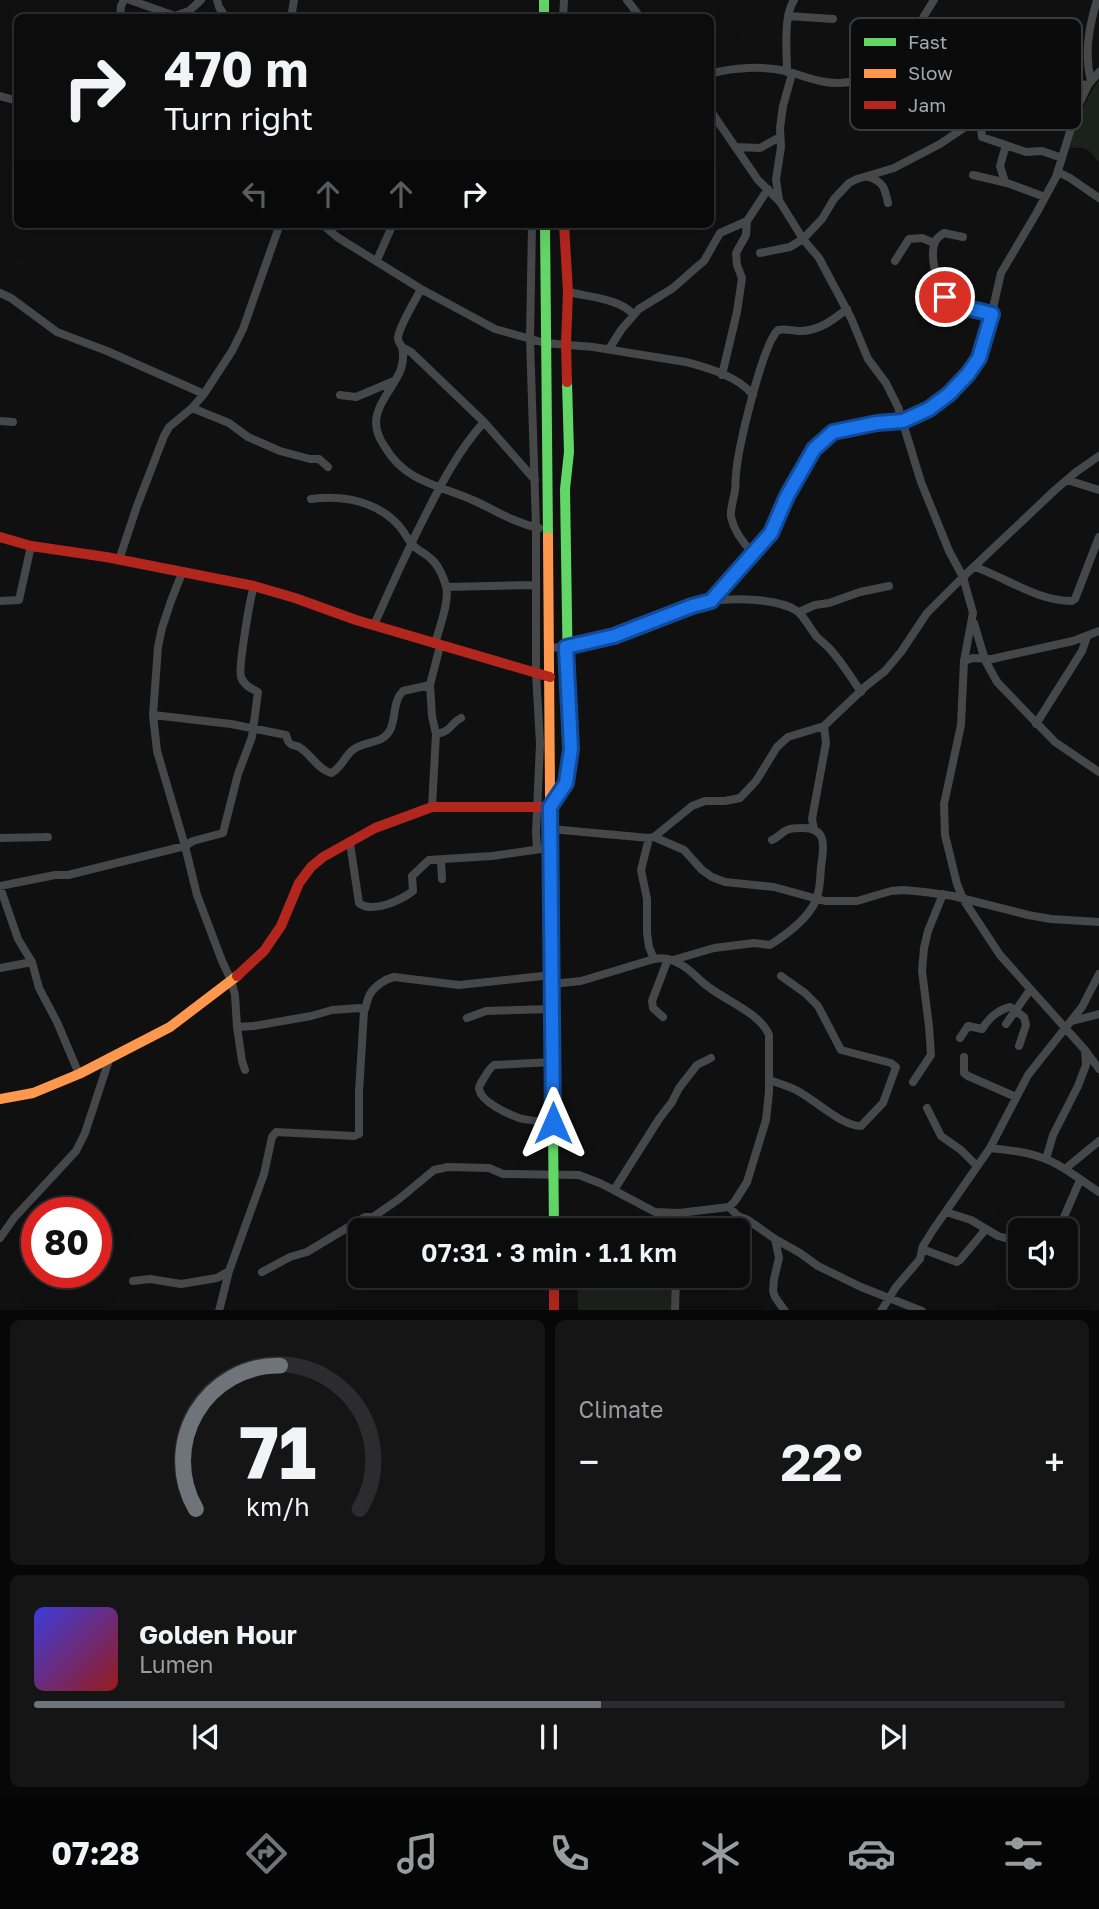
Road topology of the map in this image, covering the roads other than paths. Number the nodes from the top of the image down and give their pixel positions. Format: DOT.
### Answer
graph roads {
  1 [pos="130,0"];
  2 [pos="201,0"];
  3 [pos="627,0"];
  4 [pos="794,0"];
  5 [pos="934,0"];
  6 [pos="1097,0"];
  7 [pos="170,14"];
  8 [pos="182,14"];
  9 [pos="638,14"];
  10 [pos="789,16"];
  11 [pos="923,18"];
  12 [pos="833,19"];
  13 [pos="1099,72"];
  14 [pos="714,73"];
  15 [pos="790,73"];
  16 [pos="850,82"];
  17 [pos="1082,83"];
  18 [pos="1089,83"];
  19 [pos="1082,98"];
  20 [pos="714,116"];
  21 [pos="961,130"];
  22 [pos="982,130"];
  23 [pos="1071,130"];
  24 [pos="780,137"];
  25 [pos="1006,145"];
  26 [pos="736,147"];
  27 [pos="1062,158"];
  28 [pos="1058,172"];
  29 [pos="973,175"];
  30 [pos="865,177"];
  31 [pos="1005,182"];
  32 [pos="768,189"];
  33 [pos="1045,197"];
  34 [pos="1099,198"];
  35 [pos="780,202"];
  36 [pos="888,203"];
  37 [pos="747,221"];
  38 [pos="279,228"];
  39 [pos="327,228"];
  40 [pos="391,228"];
  41 [pos="532,228"];
  42 [pos="545,228"];
  43 [pos="564,228"];
  44 [pos="963,237"];
  45 [pos="803,239"];
  46 [pos="934,243"];
  47 [pos="760,253"];
  48 [pos="377,260"];
  49 [pos="895,261"];
  50 [pos="421,289"];
  51 [pos="568,292"];
  52 [pos="0,293"];
  53 [pos="847,309"];
  54 [pos="992,314"];
  55 [pos="634,315"];
  56 [pos="530,339"];
  57 [pos="545,343"];
  58 [pos="566,344"];
  59 [pos="401,346"];
  60 [pos="609,349"];
  61 [pos="722,375"];
  62 [pos="394,381"];
  63 [pos="204,394"];
  64 [pos="340,395"];
  65 [pos="753,395"];
  66 [pos="192,408"];
  67 [pos="0,421"];
  68 [pos="903,421"];
  69 [pos="13,422"];
  70 [pos="484,422"];
  71 [pos="1099,456"];
  72 [pos="328,467"];
  73 [pos="534,480"];
  74 [pos="1067,480"];
  75 [pos="439,489"];
  76 [pos="1099,490"];
  77 [pos="548,492"];
  78 [pos="311,499"];
  79 [pos="536,527"];
  80 [pos="548,529"];
  81 [pos="0,537"];
  82 [pos="1099,537"];
  83 [pos="411,544"];
  84 [pos="31,546"];
  85 [pos="754,553"];
  86 [pos="119,560"];
  87 [pos="975,567"];
  88 [pos="182,573"];
  89 [pos="963,577"];
  90 [pos="536,585"];
  91 [pos="254,586"];
  92 [pos="889,586"];
  93 [pos="446,587"];
  94 [pos="0,601"];
  95 [pos="711,601"];
  96 [pos="799,612"];
  97 [pos="973,613"];
  98 [pos="373,625"];
  99 [pos="1099,631"];
  100 [pos="1087,637"];
  101 [pos="437,645"];
  102 [pos="566,647"];
  103 [pos="550,648"];
  104 [pos="985,660"];
  105 [pos="964,661"];
  106 [pos="536,673"];
  107 [pos="550,677"];
  108 [pos="430,685"];
  109 [pos="861,692"];
  110 [pos="153,715"];
  111 [pos="461,718"];
  112 [pos="1036,724"];
  113 [pos="824,726"];
  114 [pos="254,729"];
  115 [pos="436,734"];
  116 [pos="1099,772"];
  117 [pos="432,807"];
  118 [pos="550,807"];
  119 [pos="537,808"];
  120 [pos="551,829"];
  121 [pos="814,829"];
  122 [pos="48,837"];
  123 [pos="651,837"];
  124 [pos="0,838"];
  125 [pos="772,840"];
  126 [pos="350,843"];
  127 [pos="185,846"];
  128 [pos="537,848"];
  129 [pos="551,850"];
  130 [pos="441,860"];
  131 [pos="442,879"];
  132 [pos="0,889"];
  133 [pos="943,894"];
  134 [pos="817,899"];
  135 [pos="963,899"];
  136 [pos="1099,922"];
  137 [pos="654,959"];
  138 [pos="670,960"];
  139 [pos="32,962"];
  140 [pos="0,968"];
  141 [pos="1099,974"];
  142 [pos="781,976"];
  143 [pos="232,980"];
  144 [pos="552,980"];
  145 [pos="1030,990"];
  146 [pos="552,1009"];
  147 [pos="1015,1009"];
  148 [pos="363,1011"];
  149 [pos="1099,1014"];
  150 [pos="663,1017"];
  151 [pos="467,1018"];
  152 [pos="1072,1021"];
  153 [pos="1006,1024"];
  154 [pos="237,1027"];
  155 [pos="1065,1028"];
  156 [pos="960,1038"];
  157 [pos="1019,1046"];
  158 [pos="1085,1050"];
  159 [pos="110,1057"];
  160 [pos="964,1057"];
  161 [pos="710,1058"];
  162 [pos="553,1062"];
  163 [pos="1099,1069"];
  164 [pos="245,1070"];
  165 [pos="79,1074"];
  166 [pos="769,1080"];
  167 [pos="913,1082"];
  168 [pos="1016,1097"];
  169 [pos="0,1098"];
  170 [pos="928,1108"];
  171 [pos="553,1123"];
  172 [pos="1099,1141"];
  173 [pos="990,1148"];
  174 [pos="1045,1159"];
  175 [pos="976,1166"];
  176 [pos="1065,1169"];
  177 [pos="553,1175"];
  178 [pos="1080,1180"];
  179 [pos="614,1190"];
  180 [pos="1099,1192"];
  181 [pos="729,1207"];
  182 [pos="946,1212"];
  183 [pos="679,1213"];
  184 [pos="1064,1217"];
  185 [pos="554,1218"];
  186 [pos="679,1218"];
  187 [pos="986,1229"];
  188 [pos="0,1238"];
  189 [pos="775,1239"];
  190 [pos="1008,1239"];
  191 [pos="922,1249"];
  192 [pos="229,1272"];
  193 [pos="262,1272"];
  194 [pos="133,1281"];
  195 [pos="554,1288"];
  196 [pos="676,1288"];
  197 [pos="889,1296"];
  198 [pos="219,1310"];
  199 [pos="554,1310"];
  200 [pos="675,1310"];
  201 [pos="784,1310"];
  202 [pos="882,1310"];
  203 [pos="920,1310"];
  1 -- 7 [label="street"];
  2 -- 8 [label="street"];
  3 -- 9 [label="street"];
  4 -- 10 [label="street"];
  5 -- 11 [label="street"];
  6 -- 18 [label="street"];
  10 -- 12 [label="street"];
  10 -- 15 [label="street"];
  13 -- 18 [label="street"];
  14 -- 15 [label="street"];
  15 -- 16 [label="street"];
  15 -- 24 [label="street"];
  17 -- 18 [label="street"];
  18 -- 19 [label="street"];
  20 -- 26 [label="street"];
  21 -- 30 [label="street"];
  22 -- 25 [label="street"];
  23 -- 27 [label="street"];
  24 -- 26 [label="street"];
  24 -- 35 [label="street"];
  25 -- 27 [label="street"];
  25 -- 31 [label="street"];
  26 -- 32 [label="street"];
  27 -- 28 [label="street"];
  28 -- 33 [label="street"];
  28 -- 34 [label="street"];
  29 -- 31 [label="street"];
  30 -- 36 [label="street"];
  30 -- 45 [label="street"];
  31 -- 33 [label="street"];
  32 -- 35 [label="street"];
  32 -- 37 [label="street"];
  33 -- 54 [label="street"];
  35 -- 45 [label="street"];
  37 -- 55 [label="street"];
  37 -- 61 [label="street"];
  38 -- 63 [label="street"];
  39 -- 48 [label="street"];
  40 -- 48 [label="street"];
  41 -- 56 [label="street"];
  42 -- 57 [label="main road"];
  43 -- 51 [label="main road"];
  44 -- 46 [label="street"];
  45 -- 47 [label="street"];
  45 -- 53 [label="street"];
  46 -- 49 [label="street"];
  46 -- 54 [label="street"];
  48 -- 50 [label="street"];
  50 -- 56 [label="street"];
  50 -- 59 [label="street"];
  51 -- 55 [label="street"];
  51 -- 58 [label="main road"];
  52 -- 63 [label="street"];
  53 -- 65 [label="street"];
  53 -- 68 [label="street"];
  54 -- 68 [label="street"];
  55 -- 60 [label="street"];
  56 -- 57 [label="street"];
  56 -- 73 [label="street"];
  57 -- 58 [label="street"];
  57 -- 77 [label="main road"];
  58 -- 60 [label="street"];
  58 -- 102 [label="main road"];
  59 -- 62 [label="street"];
  59 -- 70 [label="street"];
  60 -- 61 [label="street"];
  61 -- 65 [label="street"];
  62 -- 64 [label="street"];
  62 -- 75 [label="street"];
  63 -- 66 [label="street"];
  65 -- 85 [label="street"];
  66 -- 72 [label="street"];
  66 -- 86 [label="street"];
  67 -- 69 [label="street"];
  68 -- 85 [label="street"];
  68 -- 89 [label="street"];
  70 -- 73 [label="street"];
  70 -- 75 [label="street"];
  71 -- 74 [label="street"];
  73 -- 77 [label="street"];
  73 -- 79 [label="street"];
  74 -- 76 [label="street"];
  74 -- 87 [label="street"];
  75 -- 79 [label="street"];
  75 -- 83 [label="street"];
  77 -- 80 [label="main road"];
  78 -- 83 [label="street"];
  79 -- 80 [label="street"];
  79 -- 90 [label="street"];
  80 -- 103 [label="main road"];
  81 -- 84 [label="main road"];
  82 -- 87 [label="street"];
  83 -- 93 [label="street"];
  83 -- 98 [label="street"];
  84 -- 86 [label="main road"];
  84 -- 94 [label="street"];
  85 -- 95 [label="street"];
  86 -- 88 [label="main road"];
  87 -- 89 [label="street"];
  88 -- 91 [label="main road"];
  88 -- 110 [label="street"];
  89 -- 97 [label="street"];
  89 -- 109 [label="street"];
  90 -- 93 [label="street"];
  90 -- 106 [label="street"];
  91 -- 98 [label="main road"];
  91 -- 114 [label="street"];
  92 -- 96 [label="street"];
  93 -- 101 [label="street"];
  95 -- 96 [label="street"];
  95 -- 102 [label="street"];
  96 -- 109 [label="street"];
  97 -- 104 [label="street"];
  97 -- 105 [label="street"];
  98 -- 101 [label="main road"];
  99 -- 100 [label="street"];
  100 -- 104 [label="street"];
  100 -- 112 [label="street"];
  101 -- 106 [label="main road"];
  101 -- 108 [label="street"];
  102 -- 103 [label="street"];
  102 -- 118 [label="main road"];
  103 -- 107 [label="main road"];
  104 -- 105 [label="street"];
  104 -- 112 [label="street"];
  105 -- 135 [label="street"];
  106 -- 107 [label="main road"];
  106 -- 119 [label="street"];
  107 -- 118 [label="main road"];
  108 -- 114 [label="street"];
  108 -- 115 [label="street"];
  109 -- 113 [label="street"];
  110 -- 114 [label="street"];
  110 -- 127 [label="street"];
  111 -- 115 [label="street"];
  112 -- 116 [label="street"];
  113 -- 121 [label="street"];
  113 -- 123 [label="street"];
  114 -- 127 [label="street"];
  115 -- 117 [label="street"];
  117 -- 119 [label="main road"];
  117 -- 126 [label="main road"];
  118 -- 119 [label="main road"];
  118 -- 120 [label="main road"];
  119 -- 128 [label="street"];
  120 -- 123 [label="street"];
  120 -- 129 [label="main road"];
  121 -- 125 [label="street"];
  121 -- 134 [label="street"];
  122 -- 124 [label="street"];
  123 -- 134 [label="street"];
  123 -- 137 [label="street"];
  126 -- 130 [label="street"];
  126 -- 143 [label="main road"];
  127 -- 132 [label="street"];
  127 -- 143 [label="street"];
  128 -- 129 [label="street"];
  128 -- 130 [label="street"];
  129 -- 144 [label="main road"];
  130 -- 131 [label="street"];
  132 -- 139 [label="street"];
  133 -- 134 [label="street"];
  133 -- 135 [label="street"];
  133 -- 167 [label="street"];
  134 -- 138 [label="street"];
  135 -- 136 [label="street"];
  135 -- 145 [label="street"];
  137 -- 138 [label="street"];
  137 -- 144 [label="street"];
  138 -- 150 [label="street"];
  138 -- 166 [label="street"];
  139 -- 140 [label="street"];
  139 -- 165 [label="street"];
  141 -- 152 [label="street"];
  142 -- 166 [label="street"];
  143 -- 154 [label="street"];
  143 -- 159 [label="main road"];
  144 -- 146 [label="main road"];
  144 -- 148 [label="street"];
  145 -- 147 [label="street"];
  145 -- 155 [label="street"];
  146 -- 151 [label="street"];
  146 -- 162 [label="main road"];
  147 -- 153 [label="street"];
  147 -- 156 [label="street"];
  147 -- 157 [label="street"];
  148 -- 154 [label="street"];
  148 -- 192 [label="street"];
  149 -- 152 [label="street"];
  152 -- 155 [label="street"];
  154 -- 164 [label="street"];
  155 -- 158 [label="street"];
  155 -- 168 [label="street"];
  158 -- 163 [label="street"];
  158 -- 174 [label="street"];
  159 -- 165 [label="main road"];
  159 -- 188 [label="street"];
  160 -- 168 [label="street"];
  161 -- 179 [label="street"];
  162 -- 171 [label="main road"];
  162 -- 171 [label="street"];
  165 -- 169 [label="main road"];
  166 -- 181 [label="street"];
  168 -- 173 [label="street"];
  170 -- 175 [label="street"];
  171 -- 177 [label="main road"];
  172 -- 176 [label="street"];
  173 -- 174 [label="street"];
  173 -- 175 [label="street"];
  174 -- 176 [label="street"];
  175 -- 182 [label="street"];
  176 -- 178 [label="street"];
  177 -- 179 [label="street"];
  177 -- 185 [label="main road"];
  177 -- 193 [label="street"];
  178 -- 180 [label="street"];
  178 -- 184 [label="street"];
  179 -- 183 [label="street"];
  181 -- 183 [label="street"];
  181 -- 189 [label="street"];
  182 -- 187 [label="street"];
  182 -- 191 [label="street"];
  183 -- 186 [label="street"];
  187 -- 190 [label="street"];
  187 -- 191 [label="street"];
  189 -- 197 [label="street"];
  189 -- 201 [label="street"];
  191 -- 197 [label="street"];
  192 -- 194 [label="street"];
  192 -- 198 [label="street"];
  195 -- 199 [label="main road"];
  196 -- 200 [label="street"];
  197 -- 202 [label="street"];
  197 -- 203 [label="street"];
}
